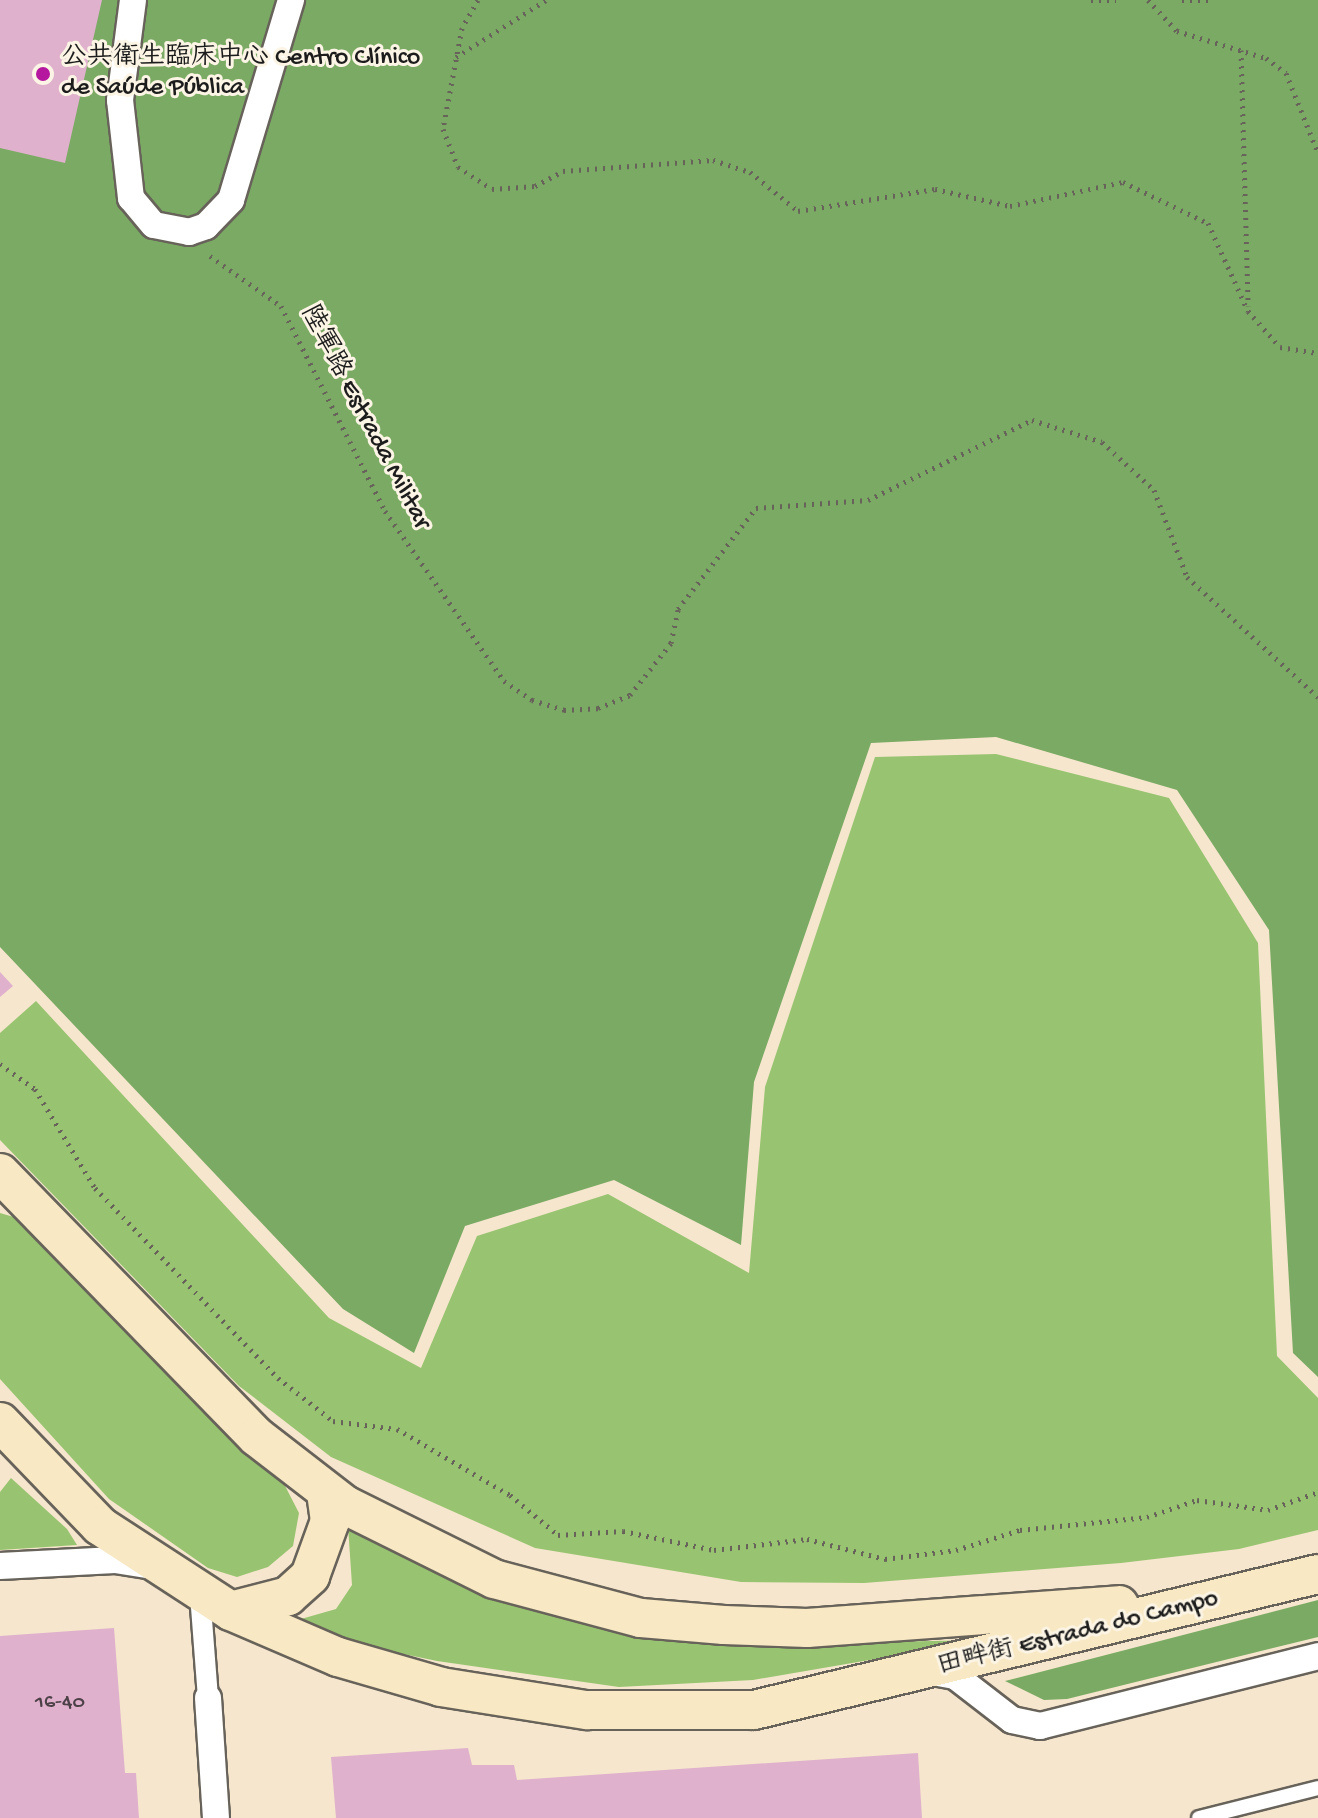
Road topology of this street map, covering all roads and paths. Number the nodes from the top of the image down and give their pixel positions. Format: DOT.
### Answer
graph roads {
  1 [pos="133,0"];
  2 [pos="291,0"];
  3 [pos="478,0"];
  4 [pos="546,0"];
  5 [pos="1091,0"];
  6 [pos="1116,0"];
  7 [pos="1148,0"];
  8 [pos="1182,0"];
  9 [pos="1213,0"];
  10 [pos="1241,50"];
  11 [pos="455,57"];
  12 [pos="1318,153"];
  13 [pos="171,232"];
  14 [pos="1248,311"];
  15 [pos="1318,353"];
  16 [pos="1318,697"];
  17 [pos="0,1064"];
  18 [pos="4,1181"];
  19 [pos="0,1422"];
  20 [pos="326,1491"];
  21 [pos="1318,1492"];
  22 [pos="0,1566"];
  23 [pos="153,1566"];
  24 [pos="1318,1574"];
  25 [pos="1231,1597"];
  26 [pos="216,1602"];
  27 [pos="1014,1649"];
  28 [pos="1318,1656"];
  29 [pos="925,1671"];
  30 [pos="208,1698"];
  31 [pos="988,1704"];
  32 [pos="1318,1788"];
  33 [pos="216,1818"];
  34 [pos="1199,1818"];
  1 -- 13 [label="street"];
  2 -- 13 [label="street"];
  3 -- 11 [label="path"];
  4 -- 11 [label="path"];
  5 -- 6 [label="path"];
  7 -- 10 [label="path"];
  8 -- 9 [label="path"];
  10 -- 12 [label="path"];
  10 -- 14 [label="path"];
  11 -- 14 [label="path"];
  13 -- 16 [label="path, 陸軍路 Estrada Militar"];
  14 -- 15 [label="path"];
  17 -- 21 [label="path"];
  18 -- 20 [label="main road, 田畔街 Estrada do Campo"];
  19 -- 23 [label="main road, 田畔街 Estrada do Campo"];
  20 -- 25 [label="main road, 田畔街 Estrada do Campo"];
  20 -- 26 [label="main road"];
  22 -- 23 [label="street"];
  23 -- 26 [label="main road, 田畔街 Estrada do Campo"];
  24 -- 25 [label="main road, 田畔街 Estrada do Campo"];
  25 -- 27 [label="main road, 田畔街 Estrada do Campo"];
  26 -- 29 [label="main road, 田畔街 Estrada do Campo"];
  26 -- 30 [label="street"];
  27 -- 29 [label="main road, 田畔街 Estrada do Campo"];
  27 -- 31 [label="street"];
  28 -- 31 [label="street"];
  29 -- 31 [label="street"];
  30 -- 33 [label="street"];
  32 -- 34 [label="lane"];
}
